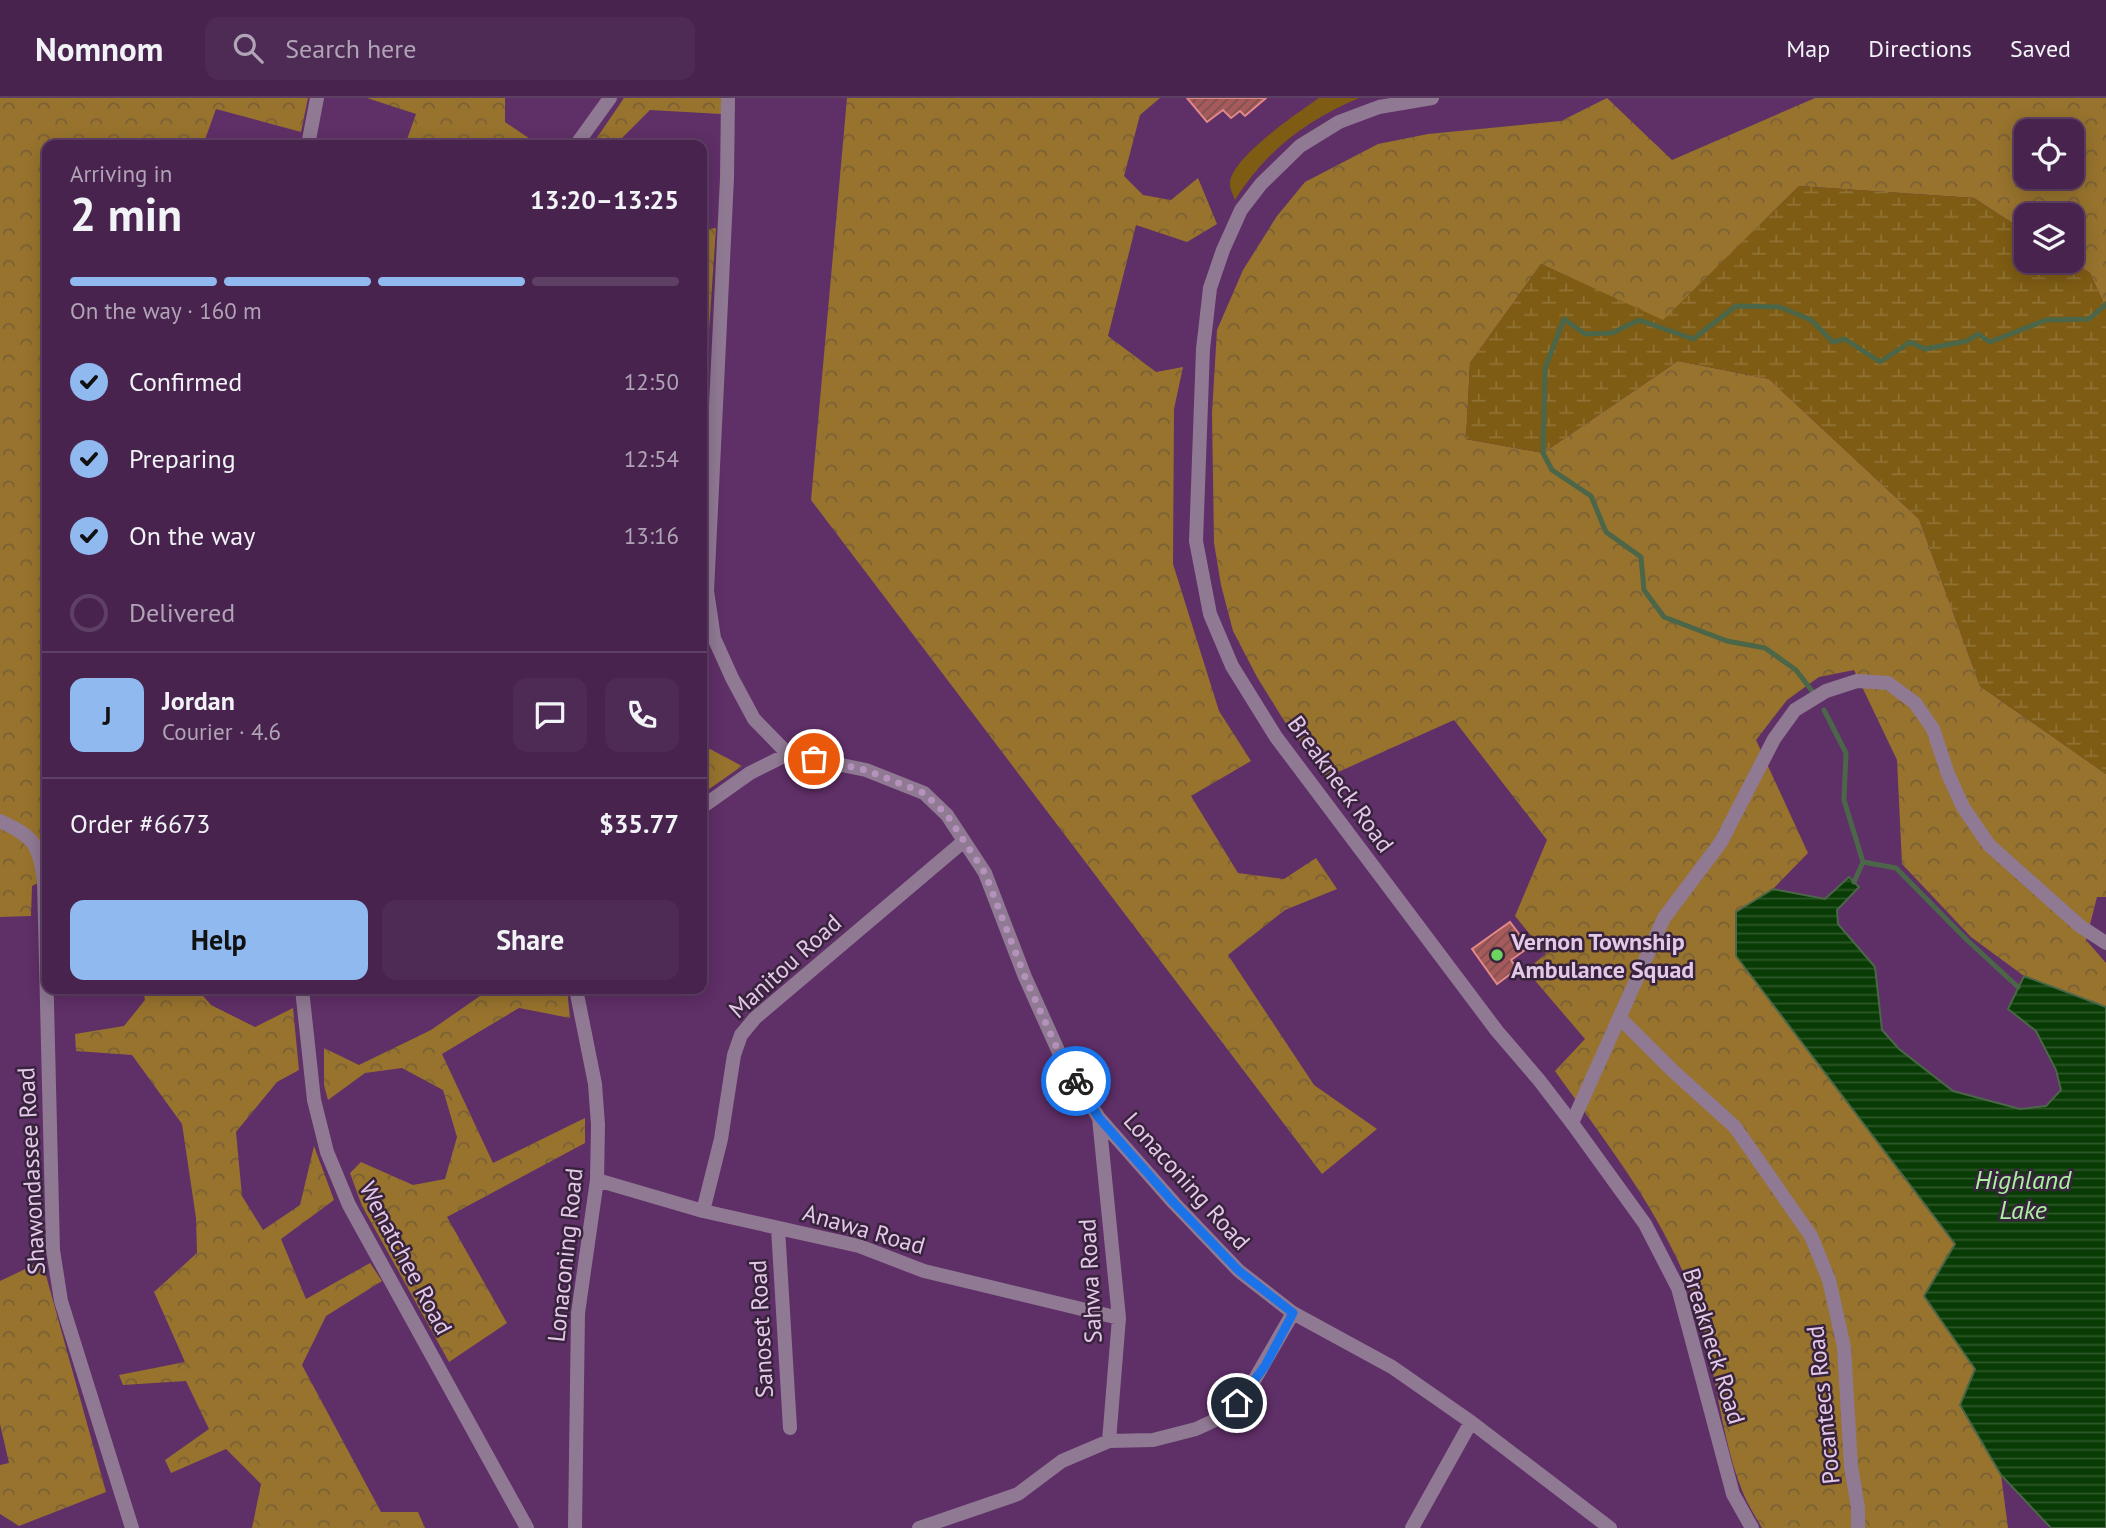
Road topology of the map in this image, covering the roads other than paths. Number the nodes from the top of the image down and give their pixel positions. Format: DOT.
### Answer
graph roads {
  1 [pos="317,98"];
  2 [pos="610,98"];
  3 [pos="728,98"];
  4 [pos="1432,98"];
  5 [pos="309,140"];
  6 [pos="580,140"];
  7 [pos="707,571"];
  8 [pos="707,597"];
  9 [pos="788,754"];
  10 [pos="707,803"];
  11 [pos="0,821"];
  12 [pos="964,841"];
  13 [pos="42,865"];
  14 [pos="2106,943"];
  15 [pos="47,994"];
  16 [pos="303,994"];
  17 [pos="577,994"];
  18 [pos="1620,1018"];
  19 [pos="1099,1118"];
  20 [pos="1572,1123"];
  21 [pos="597,1180"];
  22 [pos="703,1211"];
  23 [pos="778,1228"];
  24 [pos="1293,1313"];
  25 [pos="1119,1318"];
  26 [pos="1471,1422"];
  27 [pos="790,1428"];
  28 [pos="1109,1441"];
  29 [pos="132,1528"];
  30 [pos="527,1528"];
  31 [pos="575,1528"];
  32 [pos="919,1528"];
  33 [pos="1412,1528"];
  34 [pos="1610,1528"];
  35 [pos="1752,1528"];
  36 [pos="1858,1528"];
  1 -- 5 [label="street"];
  2 -- 6 [label="street"];
  3 -- 7 [label="street"];
  4 -- 20 [label="street, Breakneck Road"];
  8 -- 9 [label="street"];
  9 -- 10 [label="street"];
  9 -- 12 [label="street, Lonaconing Road"];
  11 -- 13 [label="street, Shawondassee Road"];
  12 -- 19 [label="street, Lonaconing Road"];
  12 -- 22 [label="street, Manitou Road"];
  14 -- 18 [label="street"];
  15 -- 29 [label="street, Shawondassee Road"];
  16 -- 30 [label="street, Wenatchee Road"];
  17 -- 21 [label="street, Lonaconing Road"];
  18 -- 20 [label="street"];
  18 -- 36 [label="street, Pocantecs Road"];
  19 -- 24 [label="street, Lonaconing Road"];
  19 -- 25 [label="street, Sahwa Road"];
  20 -- 35 [label="street, Breakneck Road"];
  21 -- 22 [label="street, Anawa Road"];
  21 -- 31 [label="street, Lonaconing Road"];
  22 -- 23 [label="street, Anawa Road"];
  23 -- 25 [label="street, Anawa Road"];
  23 -- 27 [label="street, Sanoset Road"];
  24 -- 26 [label="street, Lonaconing Road"];
  24 -- 28 [label="street"];
  25 -- 28 [label="street, Sahwa Road"];
  26 -- 33 [label="street"];
  26 -- 34 [label="street, Lonaconing Road"];
  28 -- 32 [label="street"];
}
